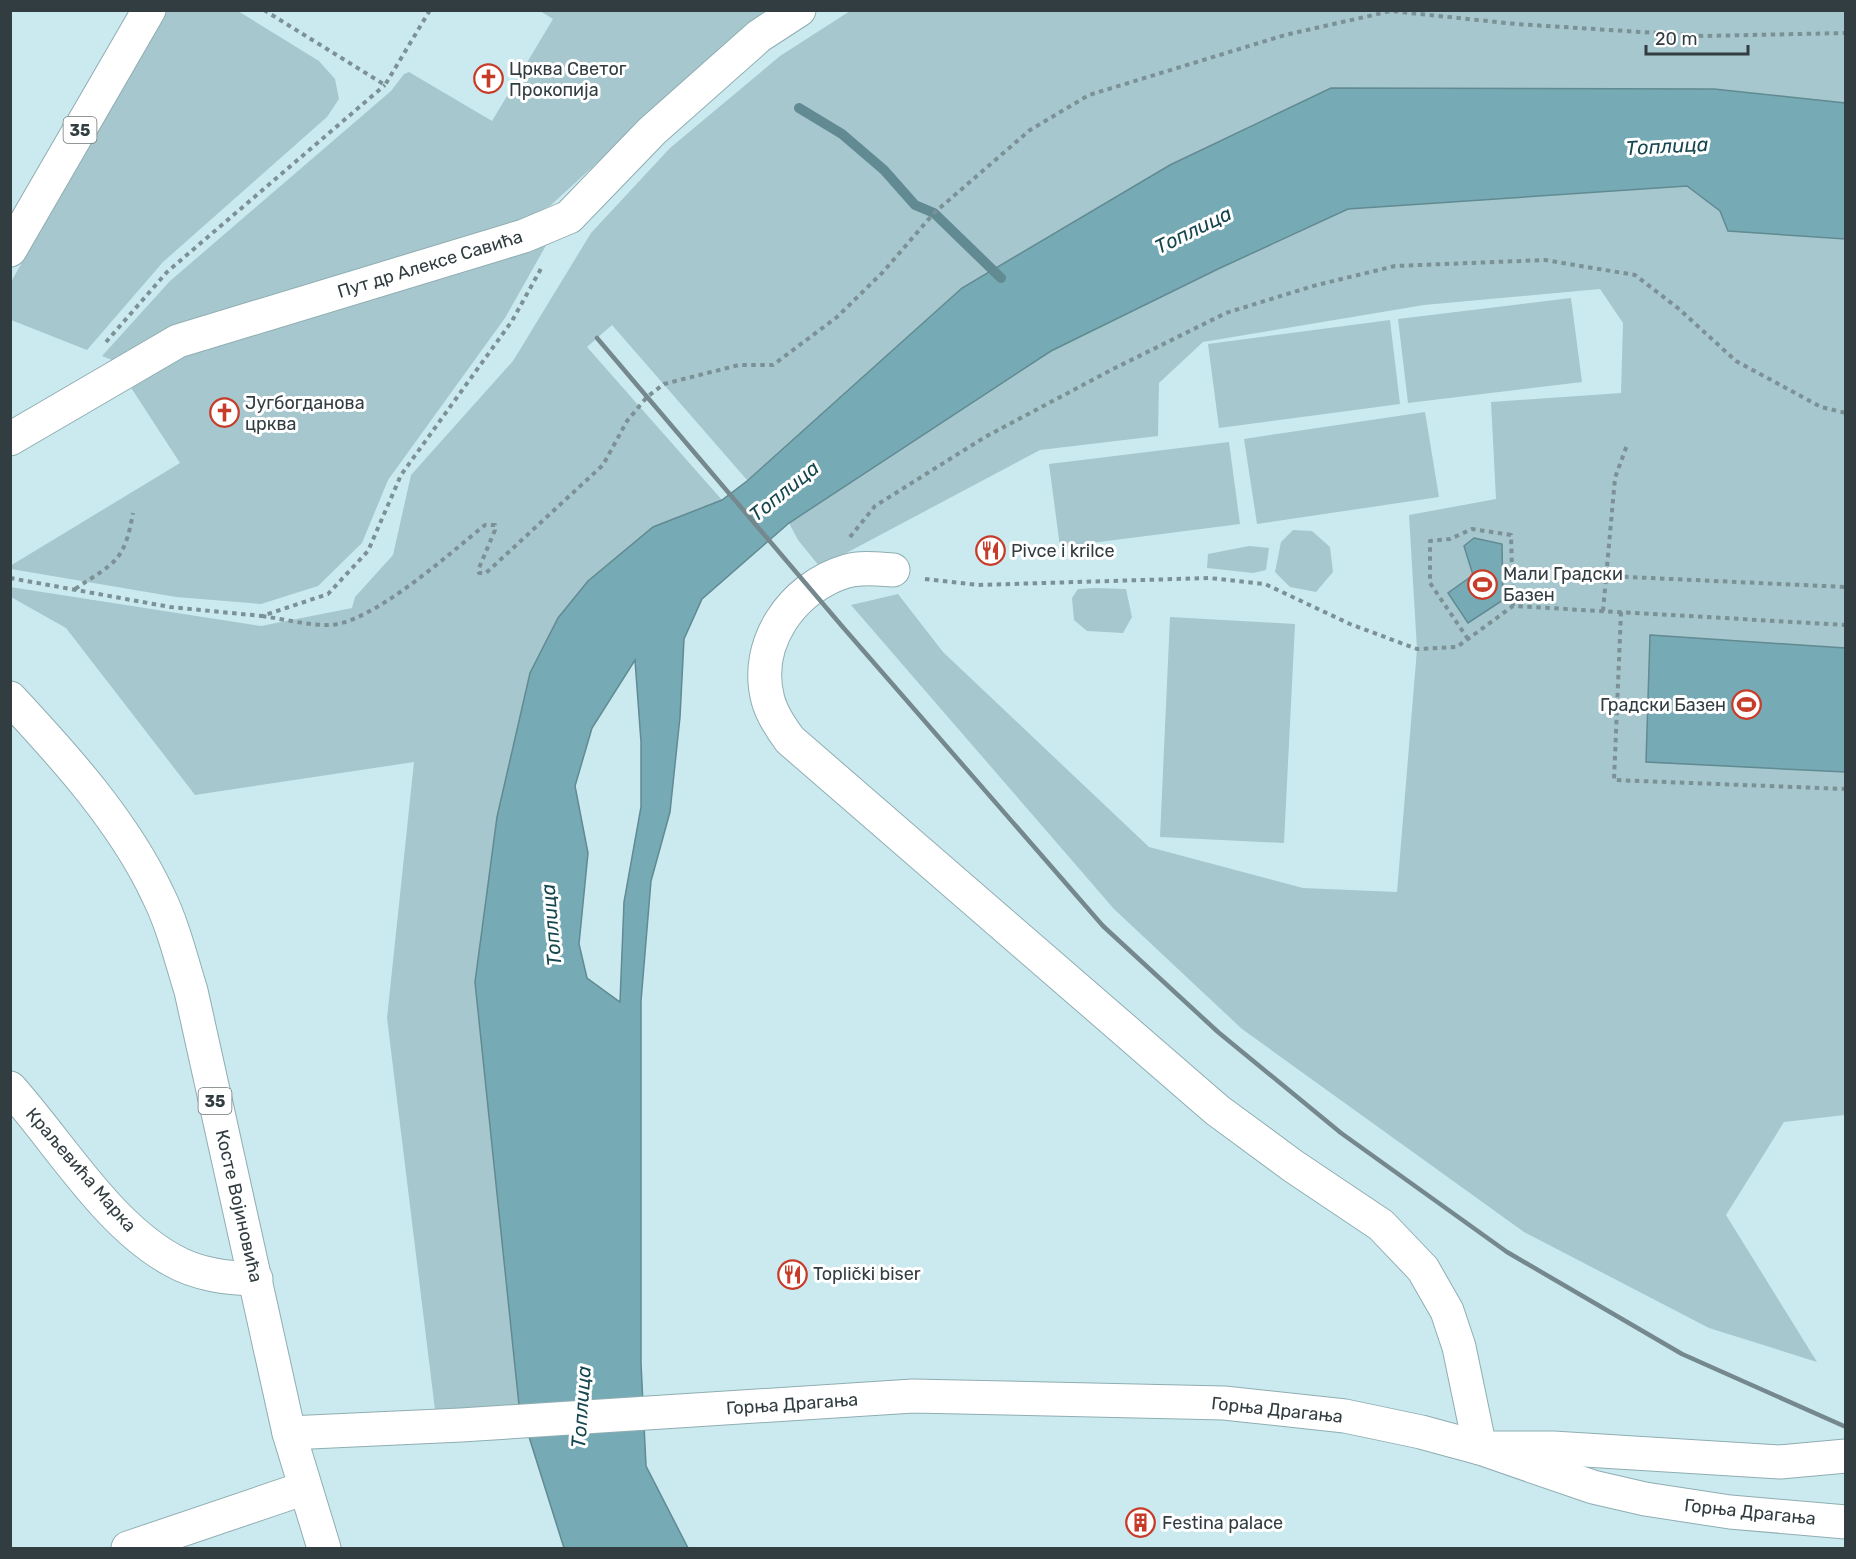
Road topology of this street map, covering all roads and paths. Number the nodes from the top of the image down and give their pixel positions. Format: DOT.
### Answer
graph roads {
  1 [pos="149,10"];
  2 [pos="264,10"];
  3 [pos="430,10"];
  4 [pos="800,10"];
  5 [pos="1845,33"];
  6 [pos="385,85"];
  7 [pos="569,217"];
  8 [pos="10,250"];
  9 [pos="99,349"];
  10 [pos="1845,413"];
  11 [pos="10,438"];
  12 [pos="1627,445"];
  13 [pos="133,513"];
  14 [pos="893,570"];
  15 [pos="847,571"];
  16 [pos="1606,576"];
  17 [pos="10,578"];
  18 [pos="1845,587"];
  19 [pos="75,589"];
  20 [pos="1513,606"];
  21 [pos="1603,611"];
  22 [pos="1621,612"];
  23 [pos="262,616"];
  24 [pos="1845,625"];
  25 [pos="1468,639"];
  26 [pos="10,698"];
  27 [pos="1845,789"];
  28 [pos="10,1088"];
  29 [pos="256,1279"];
  30 [pos="289,1432"];
  31 [pos="1480,1448"];
  32 [pos="1845,1456"];
  33 [pos="305,1488"];
  34 [pos="1845,1522"];
  35 [pos="128,1548"];
  36 [pos="324,1548"];
  1 -- 8 [label="street, 35"];
  2 -- 6 [label="path"];
  3 -- 6 [label="path"];
  4 -- 7 [label="street, Пут др Алексе Савића"];
  5 -- 23 [label="path"];
  6 -- 9 [label="path"];
  7 -- 11 [label="street, Пут др Алексе Савића"];
  7 -- 23 [label="path"];
  10 -- 15 [label="path"];
  12 -- 16 [label="path"];
  13 -- 19 [label="path"];
  14 -- 15 [label="street"];
  14 -- 25 [label="path"];
  15 -- 31 [label="street"];
  16 -- 18 [label="path"];
  16 -- 21 [label="path"];
  17 -- 19 [label="path"];
  19 -- 23 [label="path"];
  20 -- 21 [label="path"];
  20 -- 25 [label="path"];
  20 -- 25 [label="path"];
  21 -- 22 [label="path"];
  22 -- 24 [label="path"];
  22 -- 27 [label="path"];
  26 -- 29 [label="street, Косте Војиновића / 35"];
  28 -- 29 [label="street, Краљевића Марка"];
  29 -- 30 [label="street, Косте Војиновића / 35"];
  30 -- 31 [label="street, Горња Драгања"];
  30 -- 33 [label="street, Косте Војиновића / 35"];
  31 -- 32 [label="street"];
  31 -- 34 [label="street, Горња Драгања"];
  33 -- 35 [label="street"];
  33 -- 36 [label="street, Косте Војиновића / 35"];
}
